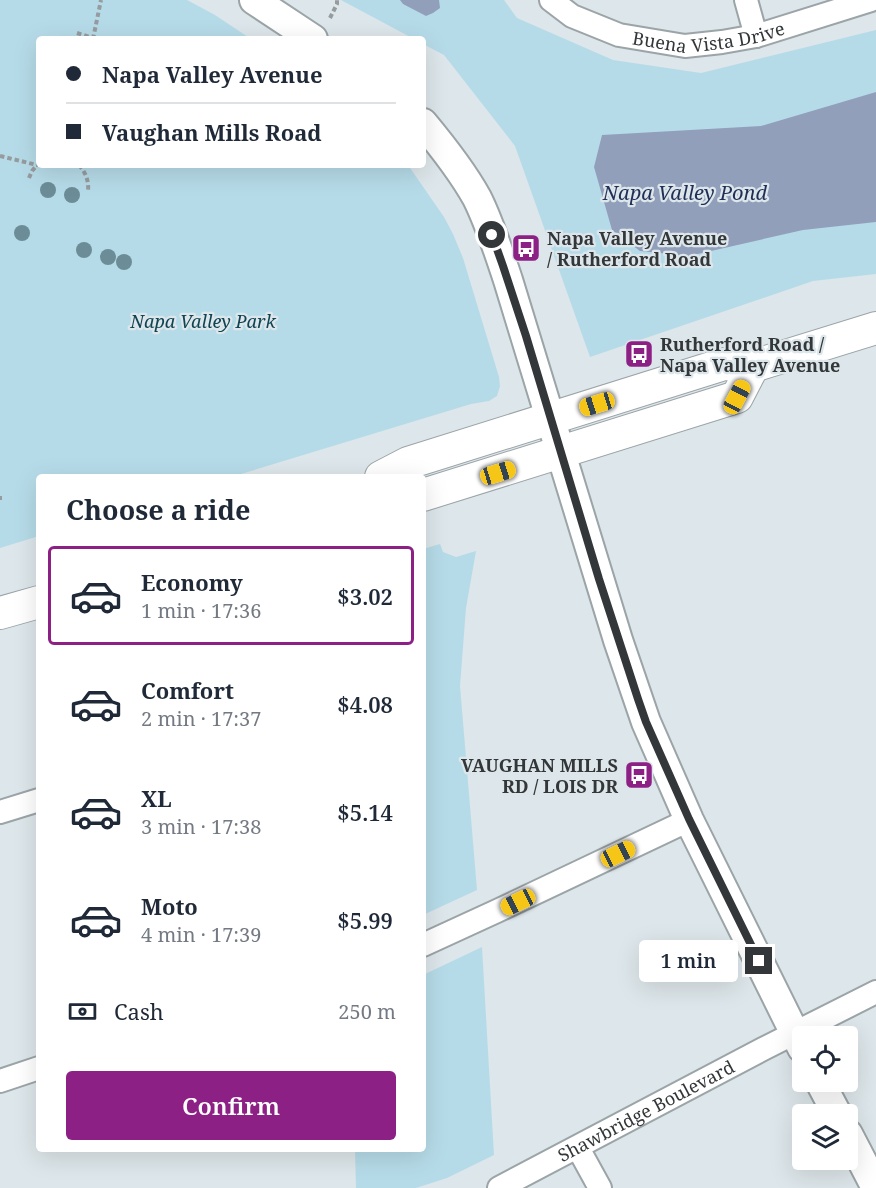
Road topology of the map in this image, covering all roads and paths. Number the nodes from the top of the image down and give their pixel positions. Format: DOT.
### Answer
graph roads {
  1 [pos="101,0"];
  2 [pos="254,0"];
  3 [pos="337,0"];
  4 [pos="551,0"];
  5 [pos="746,0"];
  6 [pos="871,0"];
  7 [pos="321,28"];
  8 [pos="77,33"];
  9 [pos="87,36"];
  10 [pos="93,36"];
  11 [pos="756,36"];
  12 [pos="426,127"];
  13 [pos="0,156"];
  14 [pos="36,164"];
  15 [pos="36,166"];
  16 [pos="81,168"];
  17 [pos="29,178"];
  18 [pos="88,192"];
  19 [pos="876,328"];
  20 [pos="753,366"];
  21 [pos="550,418"];
  22 [pos="561,453"];
  23 [pos="387,474"];
  24 [pos="426,494"];
  25 [pos="36,603"];
  26 [pos="0,613"];
  27 [pos="36,801"];
  28 [pos="0,812"];
  29 [pos="689,819"];
  30 [pos="426,944"];
  31 [pos="876,992"];
  32 [pos="792,1026"];
  33 [pos="821,1026"];
  34 [pos="792,1043"];
  35 [pos="36,1069"];
  36 [pos="0,1081"];
  37 [pos="578,1148"];
  38 [pos="858,1153"];
  39 [pos="499,1188"];
  40 [pos="600,1188"];
  41 [pos="876,1188"];
  1 -- 10 [label="path"];
  2 -- 7 [label="street"];
  3 -- 7 [label="path"];
  4 -- 11 [label="street, Buena Vista Drive"];
  5 -- 11 [label="street"];
  6 -- 11 [label="street, Buena Vista Drive"];
  8 -- 9 [label="path"];
  12 -- 21 [label="street"];
  13 -- 14 [label="path"];
  15 -- 17 [label="path"];
  16 -- 18 [label="path"];
  19 -- 20 [label="main road"];
  20 -- 21 [label="main road"];
  20 -- 22 [label="main road"];
  21 -- 22 [label="street"];
  21 -- 23 [label="main road"];
  22 -- 24 [label="main road"];
  22 -- 29 [label="street"];
  25 -- 26 [label="main road"];
  27 -- 28 [label="street"];
  29 -- 30 [label="street"];
  29 -- 32 [label="street"];
  31 -- 33 [label="street, Shawbridge Boulevard"];
  34 -- 37 [label="street, Shawbridge Boulevard"];
  35 -- 36 [label="street"];
  37 -- 39 [label="street, Shawbridge Boulevard"];
  37 -- 40 [label="street"];
  38 -- 41 [label="street"];
}
